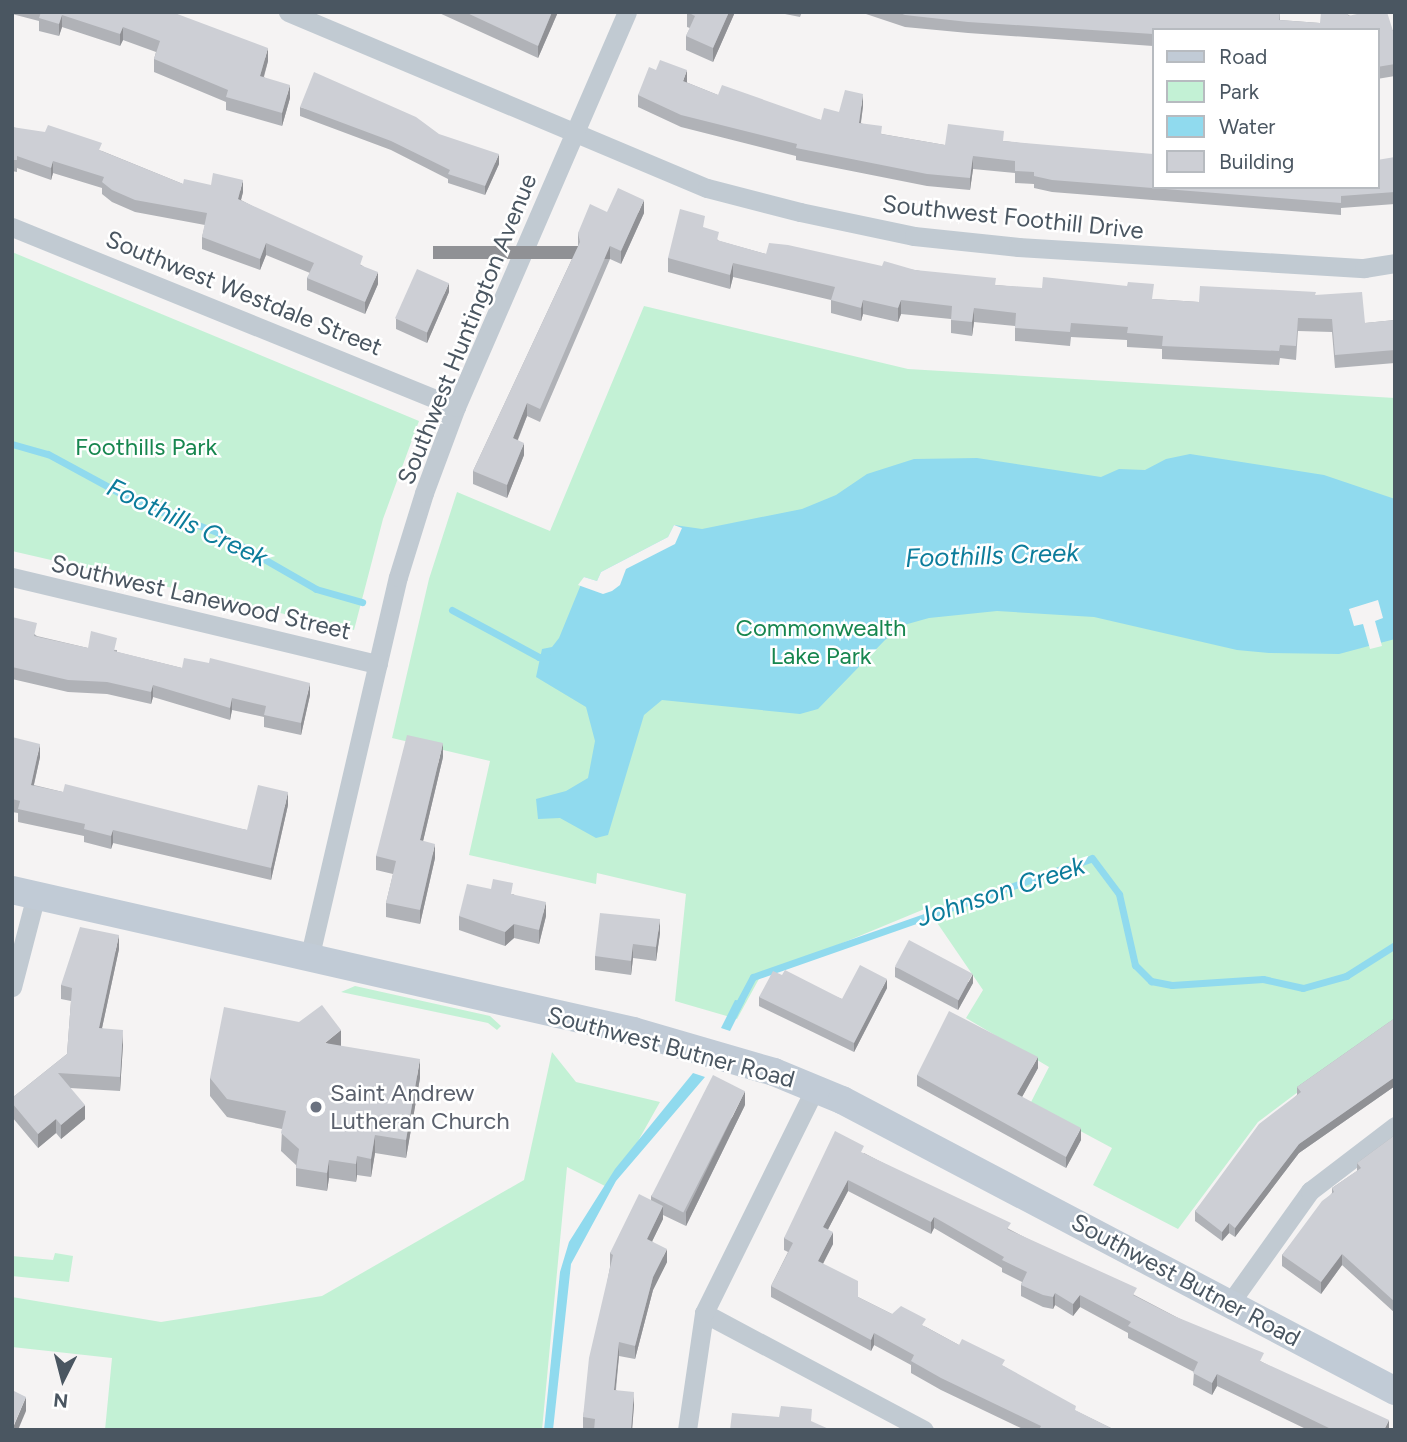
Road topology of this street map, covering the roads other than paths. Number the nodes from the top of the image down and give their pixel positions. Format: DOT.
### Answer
graph roads {
  1 [pos="288,12"];
  2 [pos="627,12"];
  3 [pos="575,134"];
  4 [pos="12,227"];
  5 [pos="1395,263"];
  6 [pos="456,407"];
  7 [pos="12,578"];
  8 [pos="378,664"];
  9 [pos="24,893"];
  10 [pos="309,959"];
  11 [pos="12,987"];
  12 [pos="815,1088"];
  13 [pos="1395,1126"];
  14 [pos="1230,1303"];
  15 [pos="704,1313"];
  16 [pos="1395,1391"];
  17 [pos="687,1430"];
  18 [pos="924,1430"];
  1 -- 3 [label="street, Southwest Foothill Drive"];
  2 -- 3 [label="street, Southwest Huntington Avenue"];
  3 -- 5 [label="street, Southwest Foothill Drive"];
  3 -- 6 [label="street, Southwest Huntington Avenue"];
  4 -- 6 [label="street, Southwest Westdale Street"];
  6 -- 8 [label="street, Southwest Huntington Avenue"];
  7 -- 8 [label="street, Southwest Lanewood Street"];
  8 -- 10 [label="street, Southwest Huntington Avenue"];
  9 -- 10 [label="street, Southwest Butner Road"];
  9 -- 11 [label="street"];
  10 -- 12 [label="street, Southwest Butner Road"];
  12 -- 14 [label="street, Southwest Butner Road"];
  12 -- 15 [label="street"];
  13 -- 14 [label="street"];
  14 -- 16 [label="street, Southwest Butner Road"];
  15 -- 17 [label="street"];
  15 -- 18 [label="street"];
}
